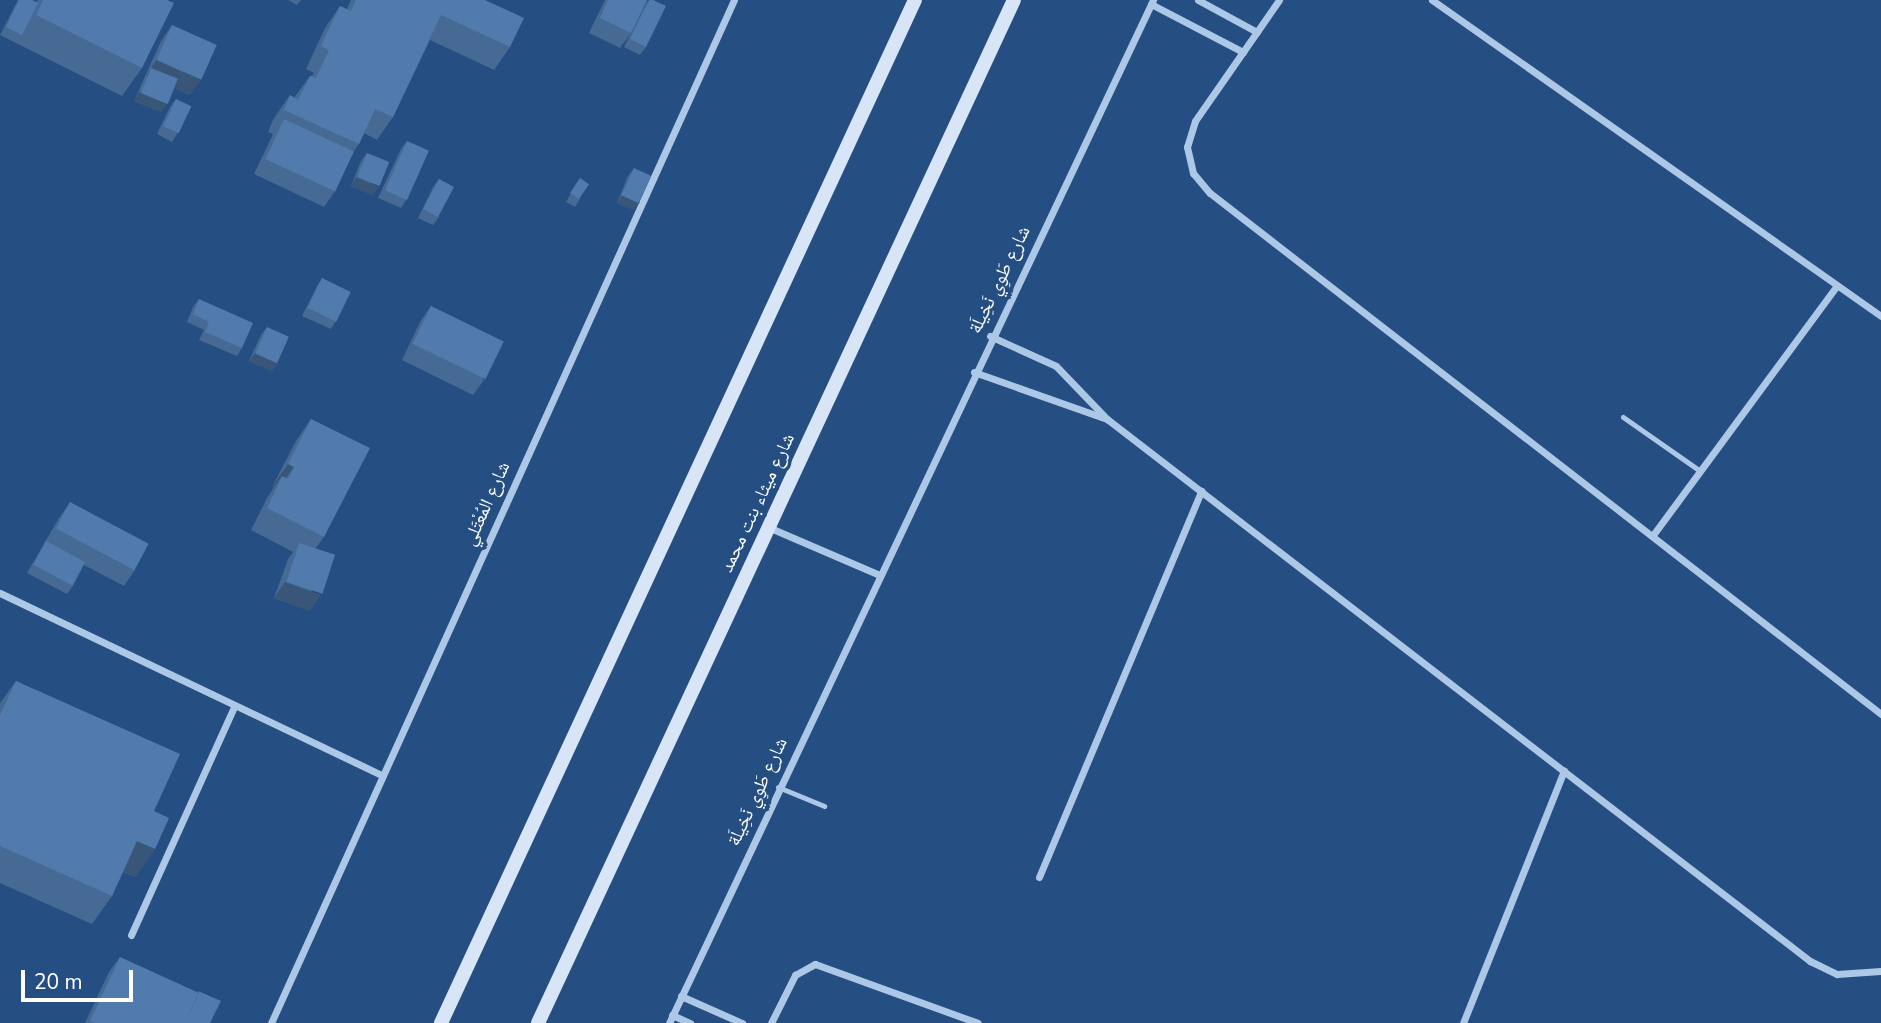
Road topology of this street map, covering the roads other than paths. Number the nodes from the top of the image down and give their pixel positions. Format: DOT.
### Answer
graph roads {
  1 [pos="734,0"];
  2 [pos="915,0"];
  3 [pos="1014,0"];
  4 [pos="1198,0"];
  5 [pos="1279,0"];
  6 [pos="1432,0"];
  7 [pos="1152,2"];
  8 [pos="1257,32"];
  9 [pos="1243,52"];
  10 [pos="1837,285"];
  11 [pos="1881,316"];
  12 [pos="990,336"];
  13 [pos="974,373"];
  14 [pos="1623,417"];
  15 [pos="1107,419"];
  16 [pos="1700,471"];
  17 [pos="1200,491"];
  18 [pos="768,527"];
  19 [pos="1653,535"];
  20 [pos="877,574"];
  21 [pos="0,593"];
  22 [pos="235,705"];
  23 [pos="1881,714"];
  24 [pos="1564,770"];
  25 [pos="383,776"];
  26 [pos="778,787"];
  27 [pos="824,806"];
  28 [pos="1039,877"];
  29 [pos="131,935"];
  30 [pos="1881,971"];
  31 [pos="681,996"];
  32 [pos="671,1019"];
  33 [pos="271,1023"];
  34 [pos="441,1023"];
  35 [pos="538,1023"];
  36 [pos="690,1023"];
  37 [pos="742,1023"];
  38 [pos="771,1023"];
  39 [pos="978,1023"];
  40 [pos="1463,1023"];
  1 -- 25 [label="street, شارع المُعْتَلي"];
  2 -- 34 [label="main road"];
  3 -- 18 [label="main road, شارع ميثاء بنت محمد"];
  4 -- 8 [label="street"];
  5 -- 8 [label="street"];
  6 -- 10 [label="street"];
  7 -- 9 [label="street"];
  7 -- 12 [label="street, شارع طَوِي نَخِيلَة"];
  8 -- 9 [label="street"];
  9 -- 19 [label="street"];
  10 -- 11 [label="street"];
  10 -- 16 [label="street"];
  12 -- 13 [label="street, شارع طَوِي نَخِيلَة"];
  12 -- 15 [label="street"];
  13 -- 15 [label="street"];
  13 -- 20 [label="street, شارع طَوِي نَخِيلَة"];
  14 -- 16 [label="lane"];
  15 -- 17 [label="street"];
  16 -- 19 [label="street"];
  17 -- 24 [label="street"];
  17 -- 28 [label="street"];
  18 -- 20 [label="street"];
  18 -- 35 [label="main road, شارع ميثاء بنت محمد"];
  19 -- 23 [label="street"];
  20 -- 26 [label="street, شارع طَوِي نَخِيلَة"];
  21 -- 22 [label="street"];
  22 -- 25 [label="street"];
  22 -- 29 [label="street"];
  24 -- 30 [label="street"];
  24 -- 40 [label="street"];
  25 -- 33 [label="street, شارع المُعْتَلي"];
  26 -- 27 [label="lane"];
  26 -- 31 [label="street, شارع طَوِي نَخِيلَة"];
  31 -- 32 [label="street, شارع طَوِي نَخِيلَة"];
  31 -- 37 [label="street"];
  32 -- 36 [label="street"];
  38 -- 39 [label="street"];
}
